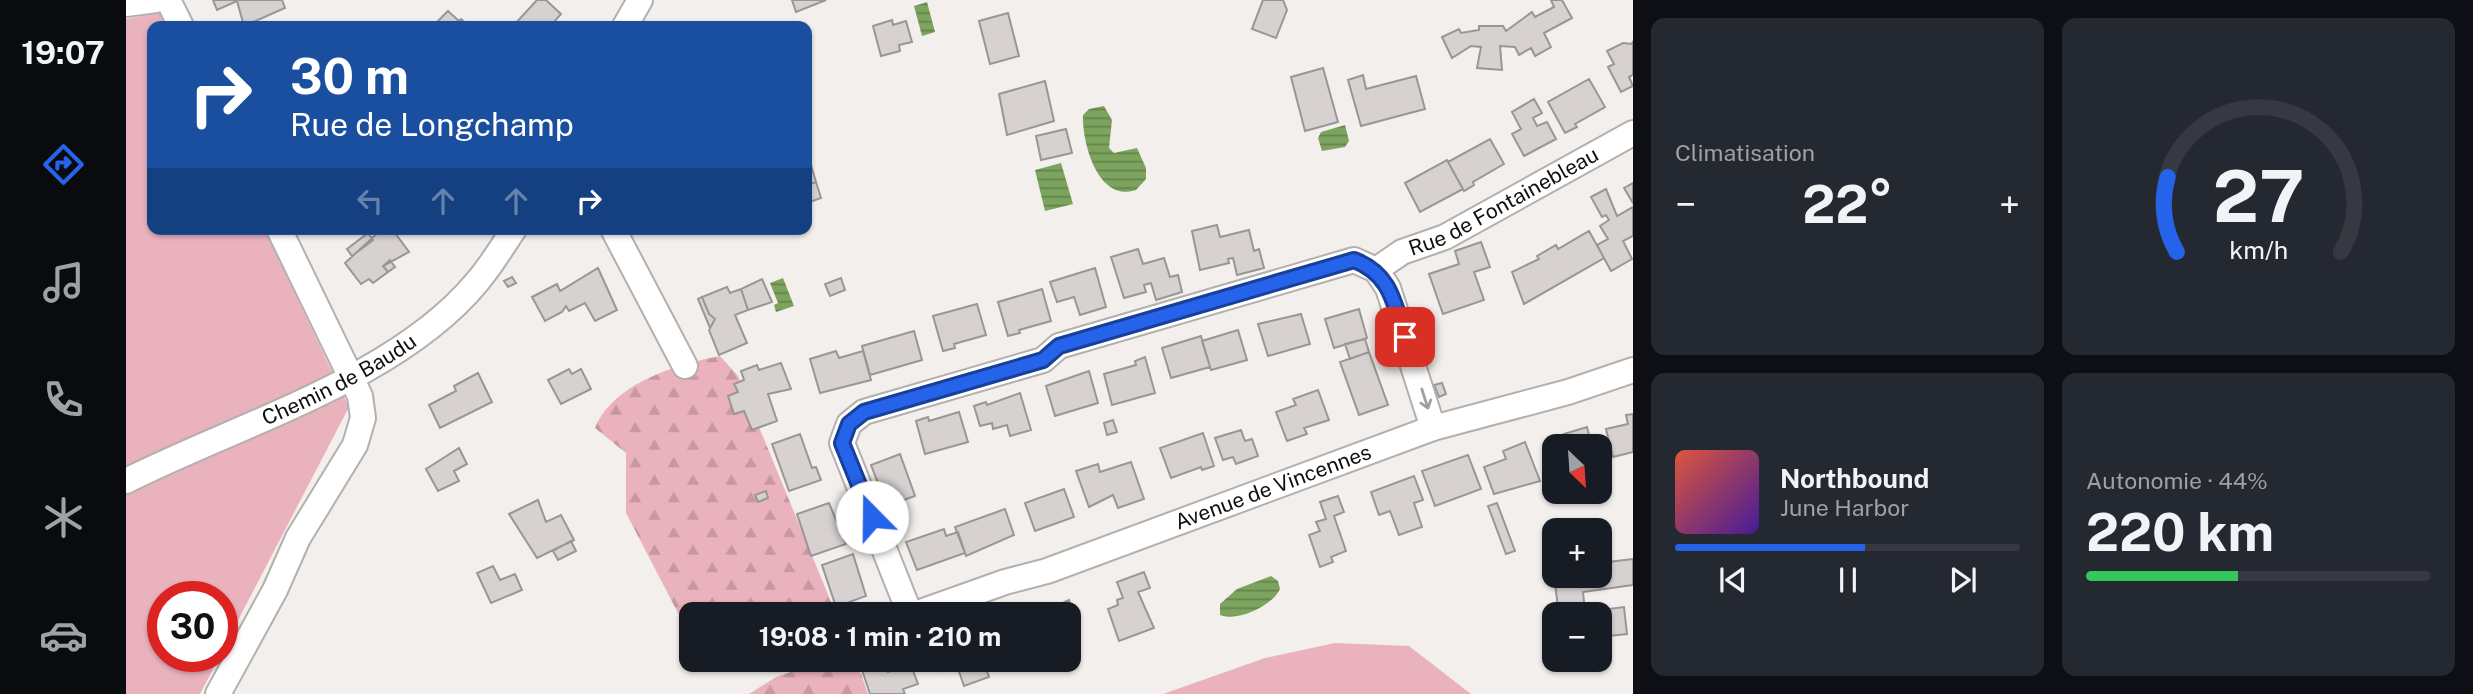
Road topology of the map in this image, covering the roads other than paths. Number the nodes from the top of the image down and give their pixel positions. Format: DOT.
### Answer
graph roads {
  1 [pos="156,0"];
  2 [pos="168,0"];
  3 [pos="126,4"];
  4 [pos="178,21"];
  5 [pos="1633,133"];
  6 [pos="282,235"];
  7 [pos="510,235"];
  8 [pos="616,235"];
  9 [pos="1376,270"];
  10 [pos="685,366"];
  11 [pos="1633,370"];
  12 [pos="350,377"];
  13 [pos="1433,428"];
  14 [pos="126,481"];
  15 [pos="908,602"];
  16 [pos="948,602"];
  17 [pos="218,694"];
  1 -- 3 [label="street"];
  2 -- 4 [label="street"];
  5 -- 9 [label="street, Rue de Fontainebleau"];
  6 -- 12 [label="street"];
  7 -- 12 [label="street, Chemin de Baudu"];
  8 -- 10 [label="street"];
  9 -- 13 [label="street, one-way"];
  9 -- 15 [label="street"];
  11 -- 13 [label="street, Avenue de Vincennes"];
  12 -- 14 [label="street, Chemin de Baudu"];
  12 -- 17 [label="street"];
  13 -- 16 [label="street, Avenue de Vincennes"];
}
